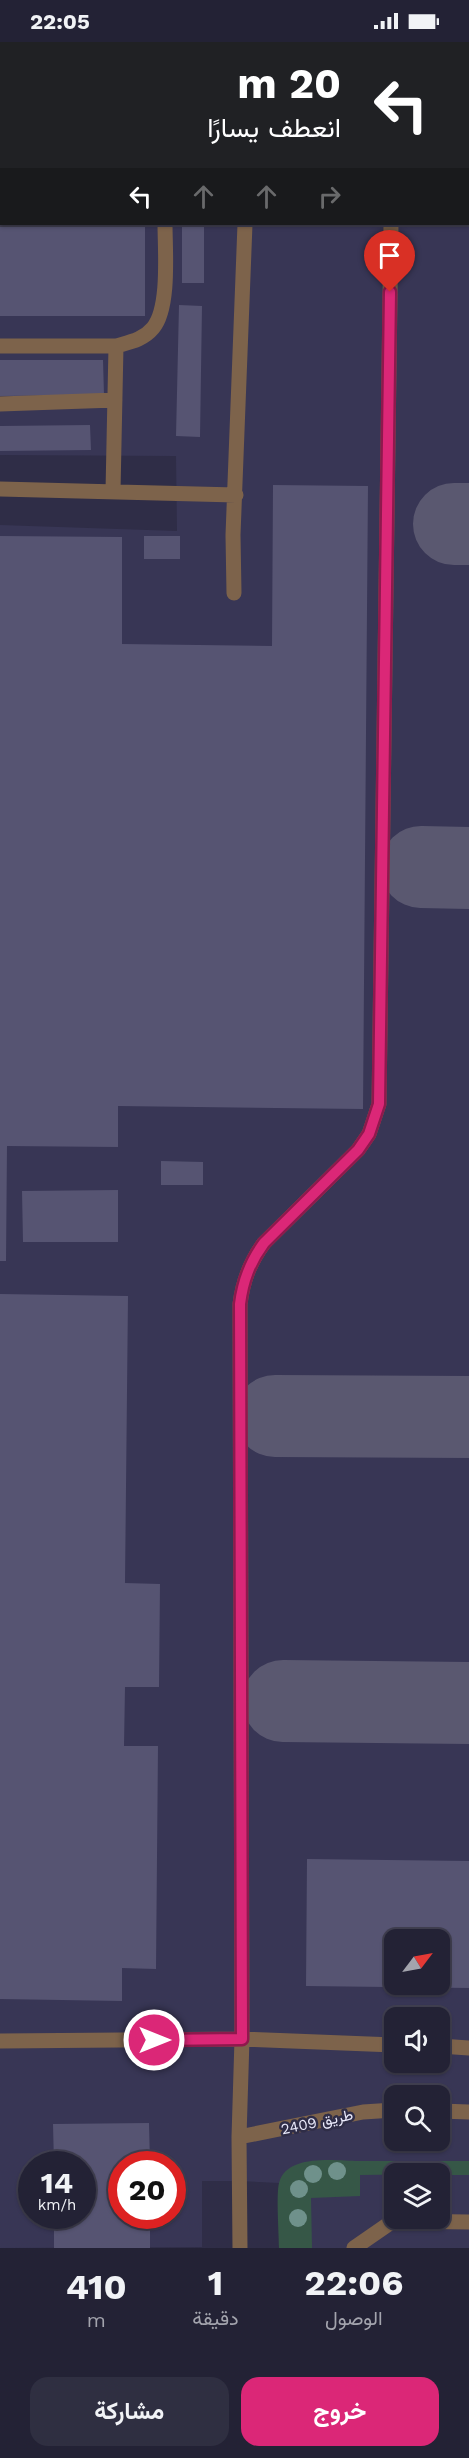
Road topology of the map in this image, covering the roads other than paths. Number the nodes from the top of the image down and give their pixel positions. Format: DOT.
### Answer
graph roads {
  1 [pos="165,225"];
  2 [pos="245,225"];
  3 [pos="391,225"];
  4 [pos="0,346"];
  5 [pos="116,346"];
  6 [pos="115,400"];
  7 [pos="0,404"];
  8 [pos="0,489"];
  9 [pos="113,491"];
  10 [pos="236,495"];
  11 [pos="234,593"];
  12 [pos="242,2039"];
  13 [pos="0,2041"];
  14 [pos="384,2045"];
  15 [pos="450,2047"];
  16 [pos="469,2048"];
  17 [pos="384,2111"];
  18 [pos="450,2111"];
  19 [pos="469,2112"];
  20 [pos="240,2138"];
  21 [pos="469,2222"];
  22 [pos="240,2248"];
  23 [pos="354,2248"];
  1 -- 5 [label="lane"];
  2 -- 10 [label="lane"];
  3 -- 12 [label="lane"];
  4 -- 5 [label="lane"];
  5 -- 6 [label="lane"];
  6 -- 7 [label="lane"];
  6 -- 9 [label="lane"];
  8 -- 9 [label="lane"];
  9 -- 10 [label="lane"];
  10 -- 11 [label="lane"];
  12 -- 13 [label="lane"];
  12 -- 14 [label="lane"];
  12 -- 20 [label="lane"];
  15 -- 16 [label="lane"];
  17 -- 20 [label="lane, طريق 2409"];
  18 -- 19 [label="lane"];
  20 -- 22 [label="lane"];
  21 -- 23 [label="lane"];
}
